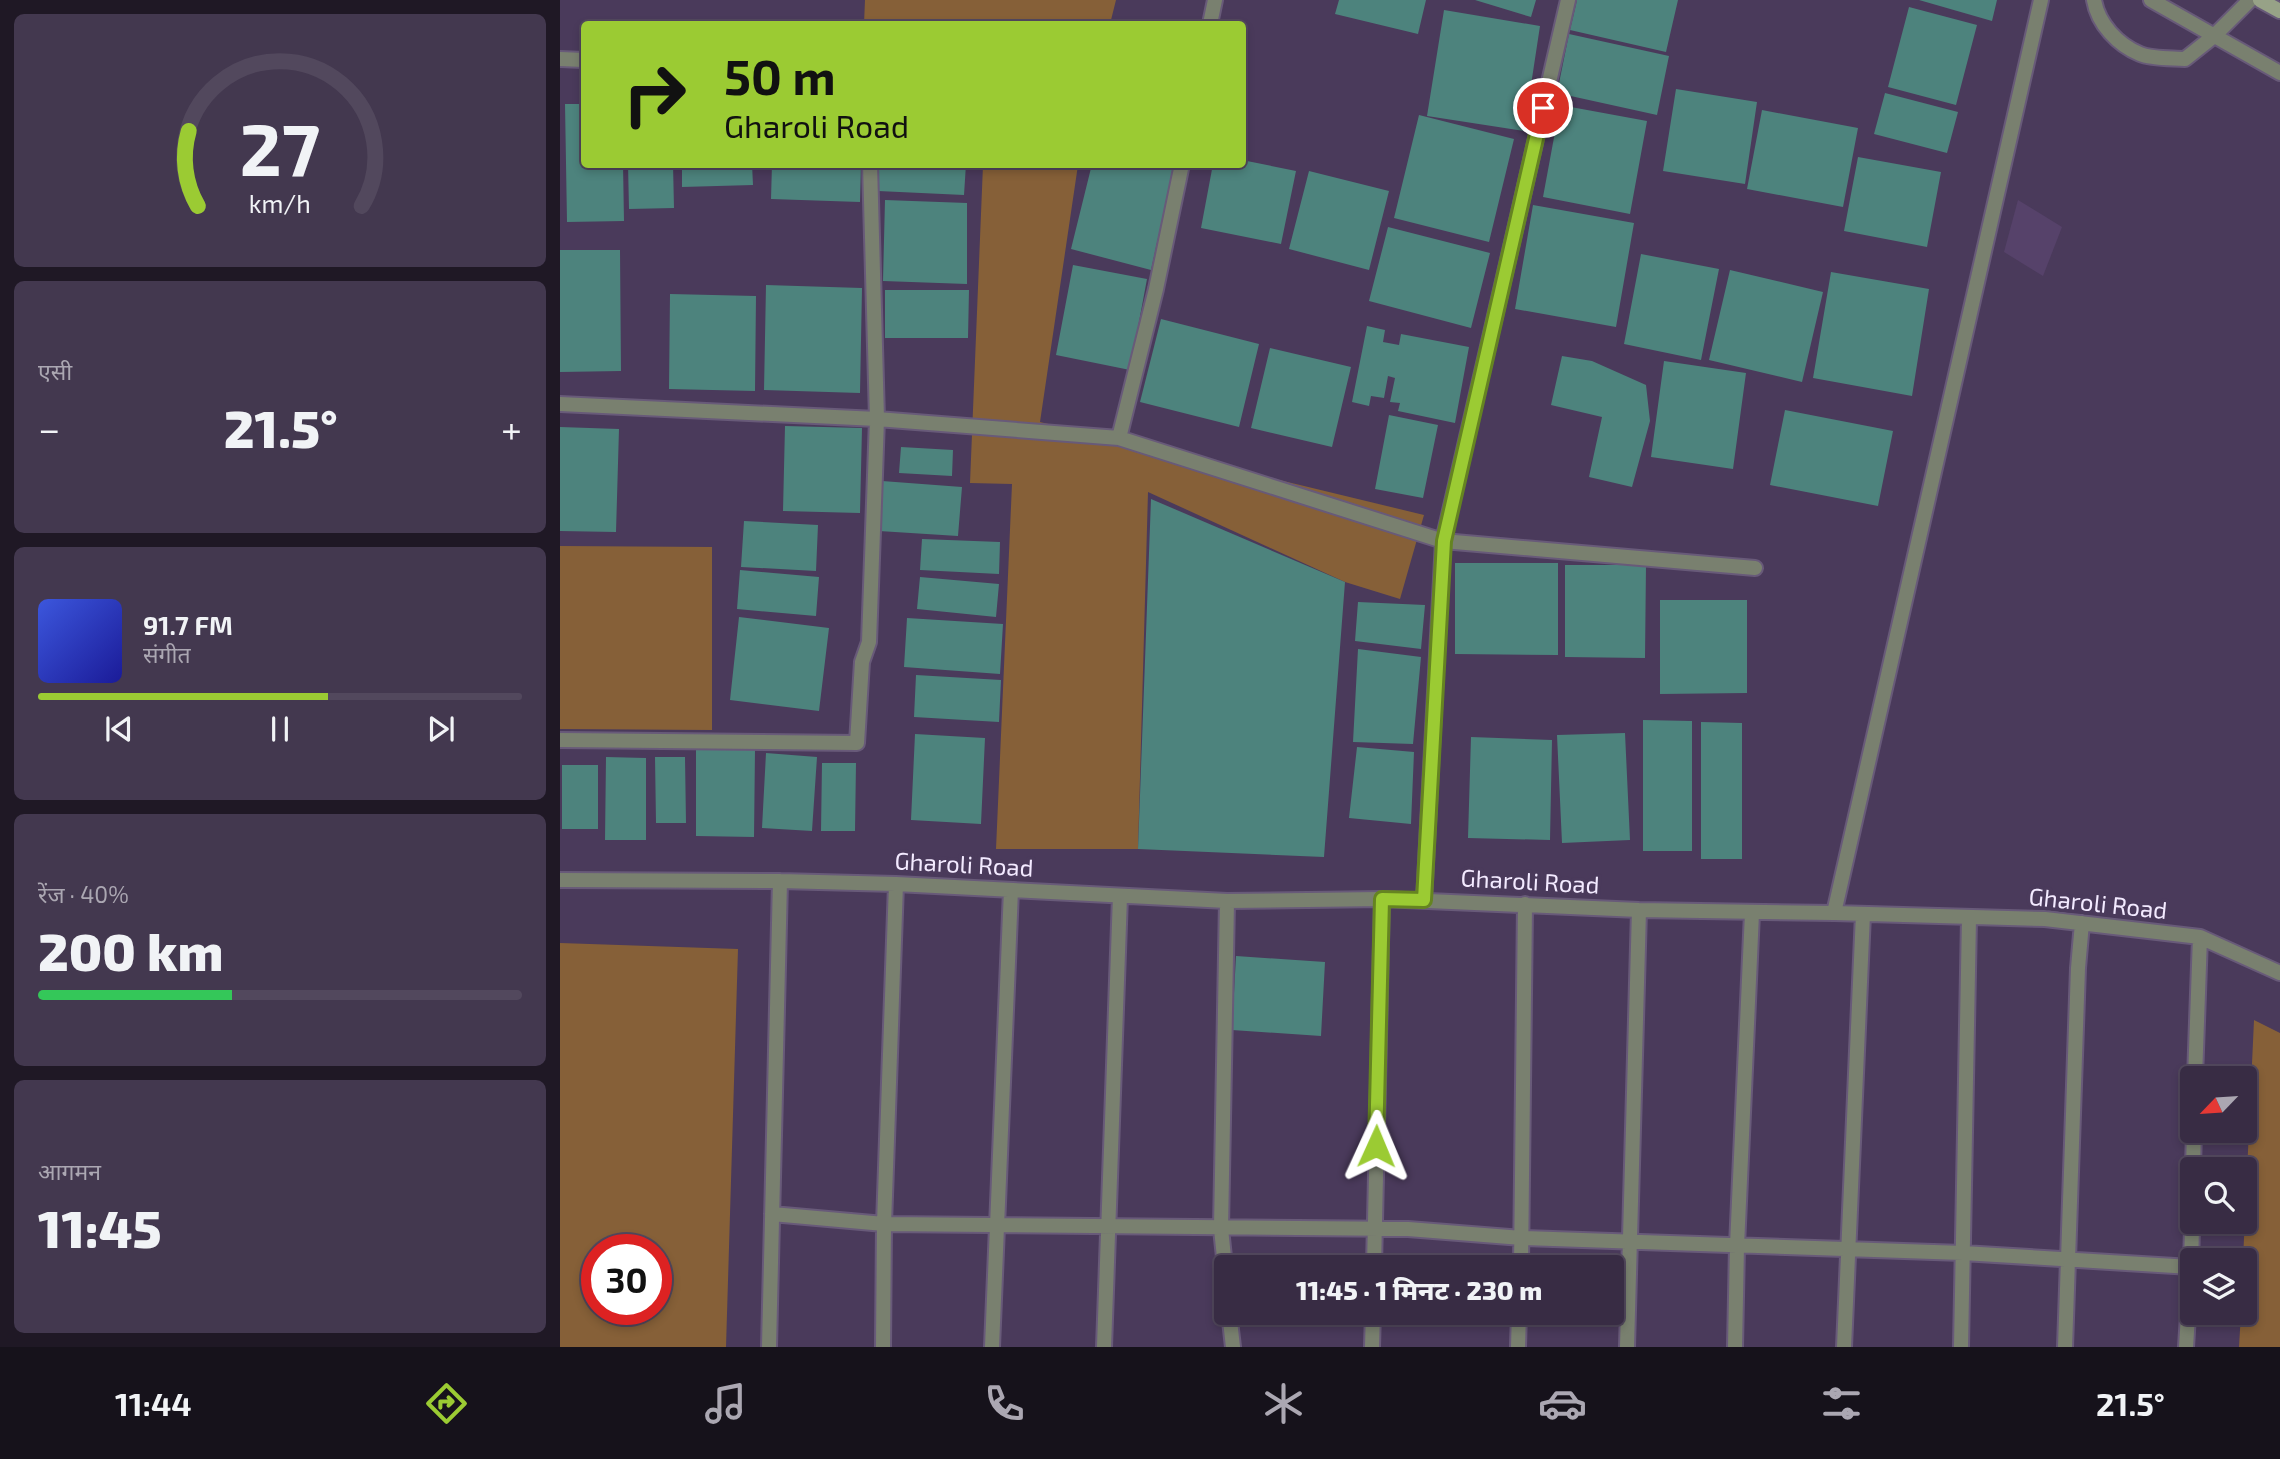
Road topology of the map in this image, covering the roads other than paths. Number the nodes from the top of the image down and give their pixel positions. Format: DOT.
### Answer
graph roads {
  1 [pos="1215,0"];
  2 [pos="1568,0"];
  3 [pos="2041,0"];
  4 [pos="2094,0"];
  5 [pos="2151,0"];
  6 [pos="2250,0"];
  7 [pos="2260,0"];
  8 [pos="2280,11"];
  9 [pos="1211,21"];
  10 [pos="2214,36"];
  11 [pos="560,59"];
  12 [pos="581,60"];
  13 [pos="2280,73"];
  14 [pos="870,168"];
  15 [pos="1181,168"];
  16 [pos="560,404"];
  17 [pos="877,419"];
  18 [pos="1119,438"];
  19 [pos="1444,541"];
  20 [pos="1755,568"];
  21 [pos="560,740"];
  22 [pos="560,880"];
  23 [pos="780,881"];
  24 [pos="896,884"];
  25 [pos="1011,890"];
  26 [pos="1120,896"];
  27 [pos="1382,899"];
  28 [pos="1424,900"];
  29 [pos="1227,901"];
  30 [pos="1525,904"];
  31 [pos="1639,910"];
  32 [pos="1752,913"];
  33 [pos="1835,913"];
  34 [pos="1863,914"];
  35 [pos="1969,918"];
  36 [pos="2082,923"];
  37 [pos="2200,937"];
  38 [pos="2280,973"];
  39 [pos="2195,1066"];
  40 [pos="772,1214"];
  41 [pos="884,1224"];
  42 [pos="997,1225"];
  43 [pos="1110,1226"];
  44 [pos="1375,1228"];
  45 [pos="1221,1229"];
  46 [pos="1522,1238"];
  47 [pos="1629,1241"];
  48 [pos="1738,1246"];
  49 [pos="1849,1250"];
  50 [pos="1963,1252"];
  51 [pos="1224,1255"];
  52 [pos="1374,1255"];
  53 [pos="1521,1255"];
  54 [pos="2068,1258"];
  55 [pos="2180,1266"];
  56 [pos="1230,1325"];
  57 [pos="1373,1325"];
  58 [pos="1519,1325"];
  59 [pos="2187,1325"];
  60 [pos="769,1347"];
  61 [pos="883,1347"];
  62 [pos="992,1347"];
  63 [pos="1104,1347"];
  64 [pos="1233,1347"];
  65 [pos="1372,1347"];
  66 [pos="1518,1347"];
  67 [pos="1628,1347"];
  68 [pos="1735,1347"];
  69 [pos="1843,1347"];
  70 [pos="1961,1347"];
  71 [pos="2065,1347"];
  72 [pos="2186,1347"];
  1 -- 9 [label="street"];
  2 -- 19 [label="street"];
  3 -- 33 [label="street"];
  4 -- 10 [label="street"];
  5 -- 10 [label="street"];
  6 -- 10 [label="street"];
  7 -- 8 [label="main road"];
  10 -- 13 [label="street"];
  11 -- 12 [label="street"];
  14 -- 17 [label="street"];
  15 -- 18 [label="street"];
  16 -- 17 [label="street"];
  17 -- 18 [label="street"];
  17 -- 21 [label="street"];
  18 -- 19 [label="street"];
  19 -- 20 [label="street"];
  19 -- 28 [label="street"];
  22 -- 23 [label="street, Gharoli Road"];
  23 -- 24 [label="street, Gharoli Road"];
  23 -- 40 [label="street"];
  24 -- 25 [label="street, Gharoli Road"];
  24 -- 41 [label="street"];
  25 -- 26 [label="street, Gharoli Road"];
  25 -- 42 [label="street"];
  26 -- 29 [label="street, Gharoli Road"];
  26 -- 43 [label="street"];
  27 -- 28 [label="street, Gharoli Road"];
  27 -- 29 [label="street, Gharoli Road"];
  27 -- 44 [label="street"];
  28 -- 30 [label="street, Gharoli Road"];
  29 -- 45 [label="street"];
  30 -- 31 [label="street, Gharoli Road"];
  30 -- 46 [label="street"];
  31 -- 32 [label="street, Gharoli Road"];
  31 -- 47 [label="street"];
  32 -- 33 [label="street, Gharoli Road"];
  32 -- 48 [label="street"];
  33 -- 34 [label="street, Gharoli Road"];
  34 -- 35 [label="street, Gharoli Road"];
  34 -- 49 [label="street"];
  35 -- 36 [label="street, Gharoli Road"];
  35 -- 50 [label="street"];
  36 -- 37 [label="street, Gharoli Road"];
  36 -- 54 [label="street"];
  37 -- 38 [label="street, Gharoli Road"];
  37 -- 39 [label="street"];
  40 -- 41 [label="street"];
  40 -- 60 [label="street"];
  41 -- 42 [label="street"];
  41 -- 61 [label="street"];
  42 -- 43 [label="street"];
  42 -- 62 [label="street"];
  43 -- 45 [label="street"];
  43 -- 63 [label="street"];
  44 -- 45 [label="street"];
  44 -- 46 [label="street"];
  44 -- 52 [label="street"];
  45 -- 51 [label="street"];
  46 -- 47 [label="street"];
  46 -- 53 [label="street"];
  47 -- 48 [label="street"];
  47 -- 67 [label="street"];
  48 -- 49 [label="street"];
  48 -- 68 [label="street"];
  49 -- 50 [label="street"];
  49 -- 69 [label="street"];
  50 -- 54 [label="street"];
  50 -- 70 [label="street"];
  54 -- 55 [label="street"];
  54 -- 71 [label="street"];
  56 -- 64 [label="street"];
  57 -- 65 [label="street"];
  58 -- 66 [label="street"];
  59 -- 72 [label="street"];
}
